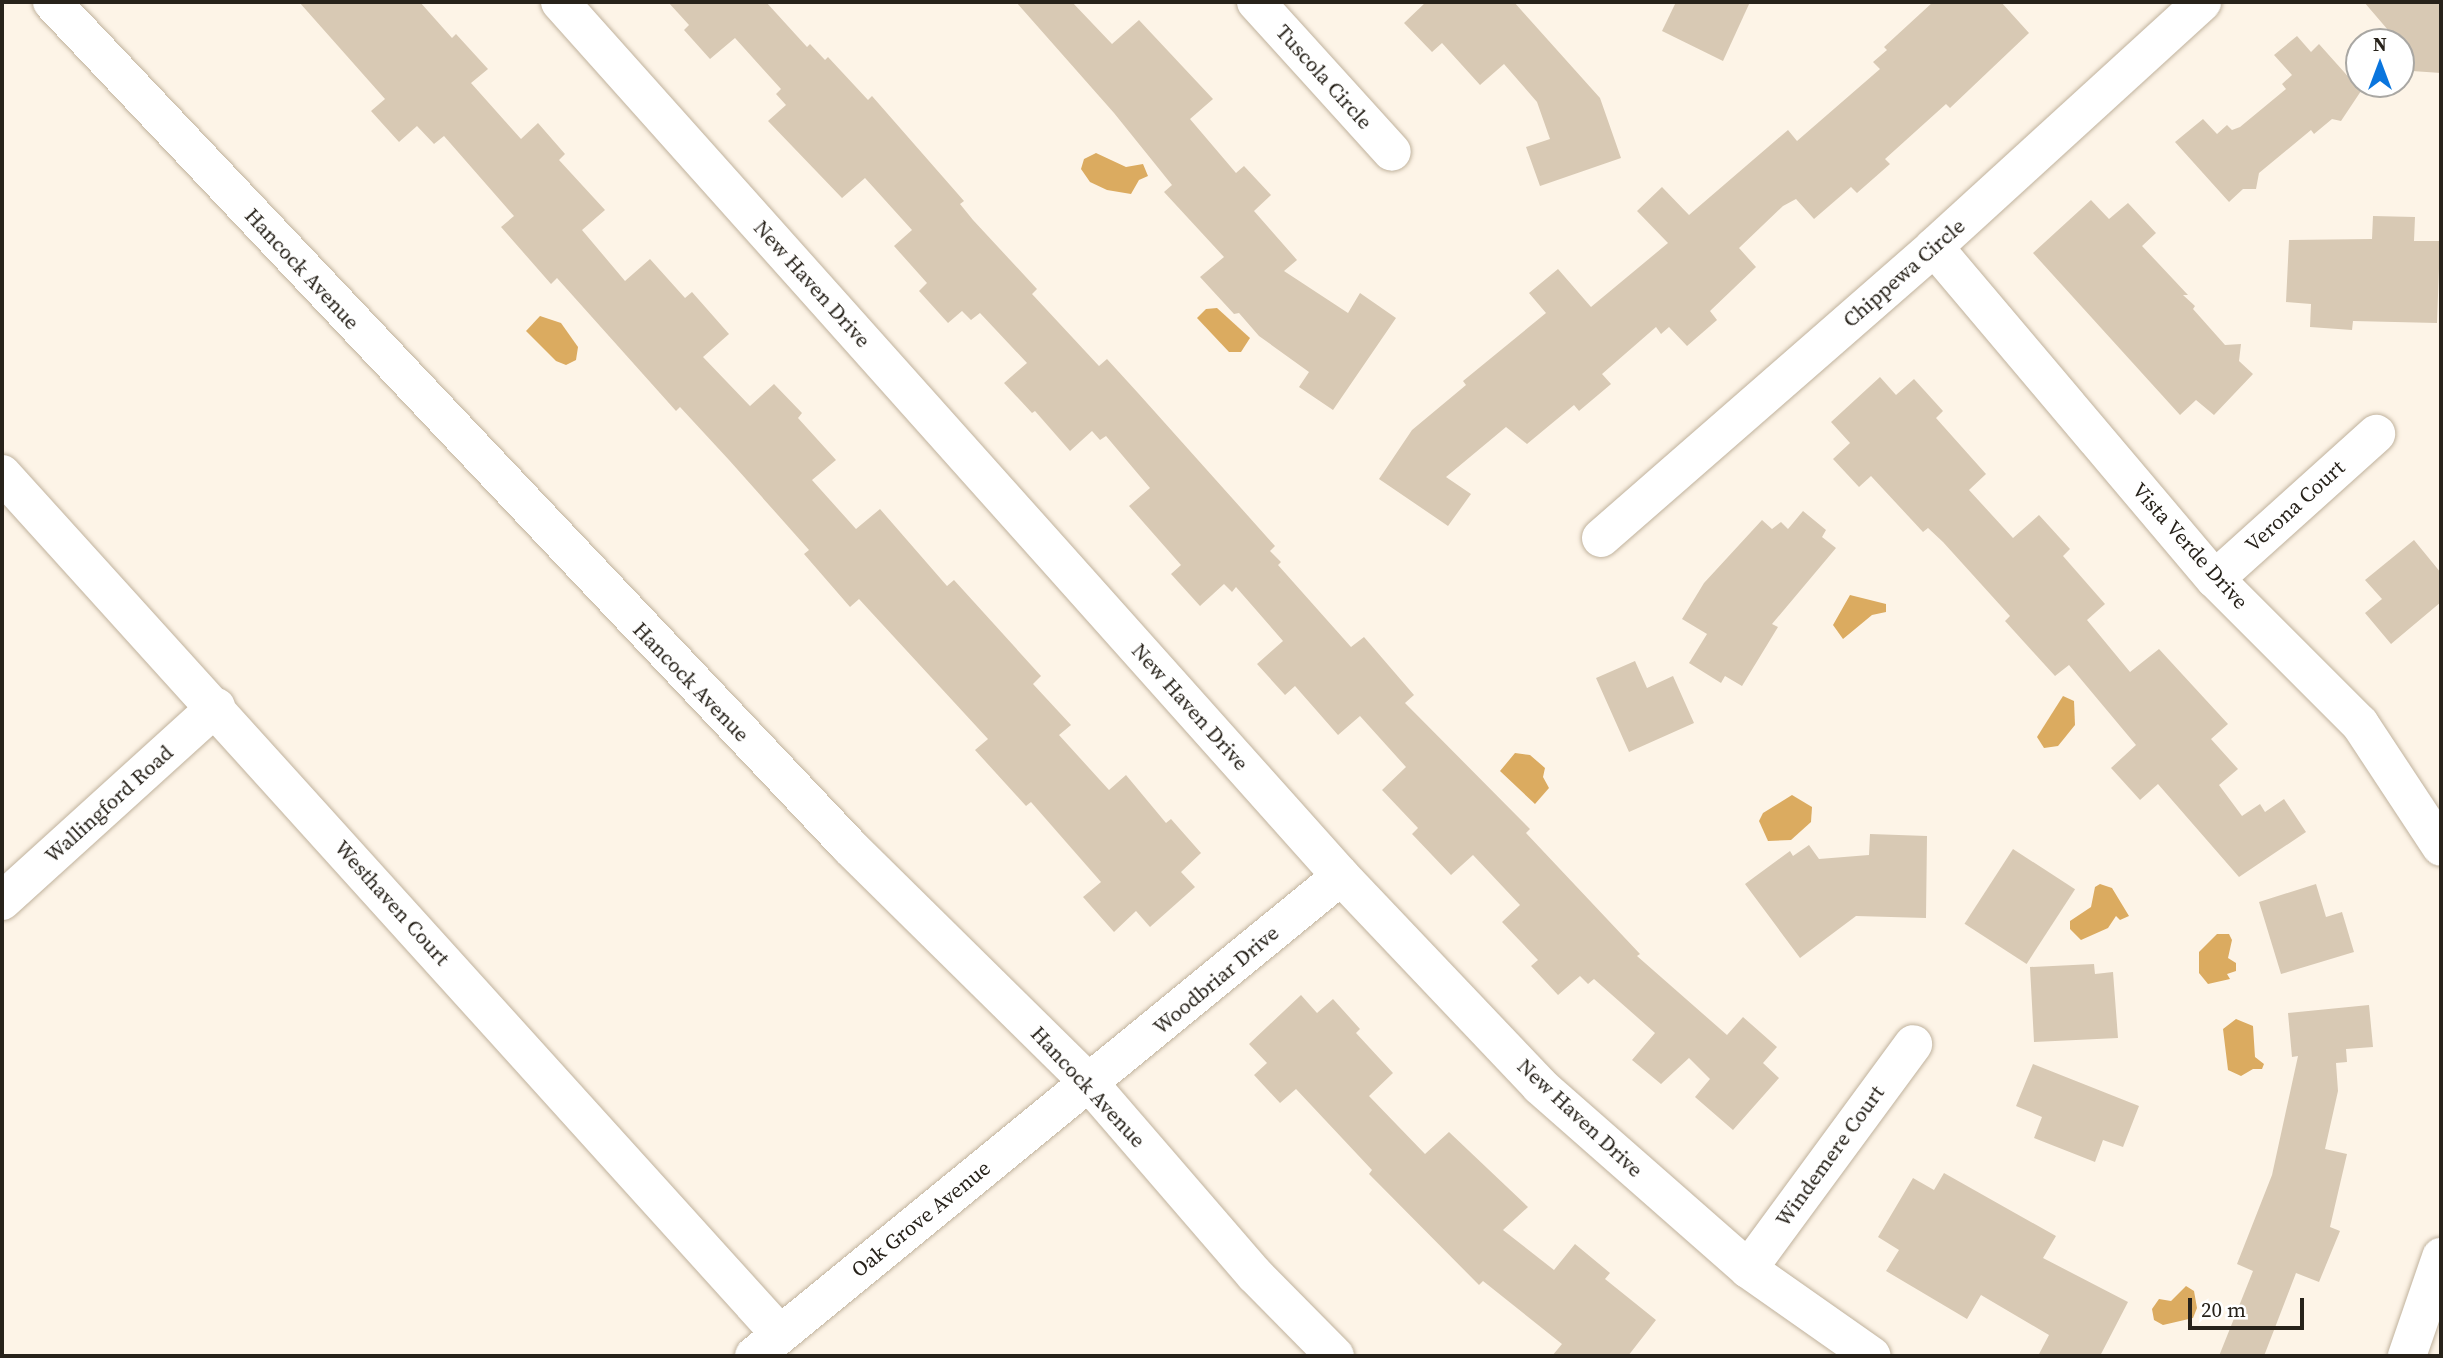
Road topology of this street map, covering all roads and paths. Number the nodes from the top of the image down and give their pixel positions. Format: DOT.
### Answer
graph roads {
  1 [pos="52,2"];
  2 [pos="560,2"];
  3 [pos="1256,2"];
  4 [pos="2202,2"];
  5 [pos="1392,152"];
  6 [pos="1934,247"];
  7 [pos="2376,434"];
  8 [pos="2,474"];
  9 [pos="1601,538"];
  10 [pos="2215,579"];
  11 [pos="216,707"];
  12 [pos="2441,847"];
  13 [pos="1341,876"];
  14 [pos="2,901"];
  15 [pos="1913,1044"];
  16 [pos="1090,1084"];
  17 [pos="2441,1257"];
  18 [pos="1748,1269"];
  19 [pos="767,1345"];
  20 [pos="1335,1356"];
  21 [pos="1872,1356"];
  22 [pos="2407,1356"];
  1 -- 16 [label="street, Hancock Avenue"];
  2 -- 13 [label="street, New Haven Drive"];
  3 -- 5 [label="street, Tuscola Circle"];
  4 -- 6 [label="street, Chippewa Circle"];
  6 -- 9 [label="street, Chippewa Circle"];
  6 -- 10 [label="street, Vista Verde Drive"];
  7 -- 10 [label="street, Verona Court"];
  8 -- 11 [label="street, Westhaven Court"];
  10 -- 12 [label="street, Vista Verde Drive"];
  11 -- 14 [label="street, Wallingford Road"];
  11 -- 19 [label="street, Westhaven Court"];
  13 -- 16 [label="street, Woodbriar Drive"];
  13 -- 18 [label="street, New Haven Drive"];
  15 -- 18 [label="street, Windemere Court"];
  16 -- 19 [label="street, Oak Grove Avenue"];
  16 -- 20 [label="street, Hancock Avenue"];
  17 -- 22 [label="street"];
  18 -- 21 [label="street, New Haven Drive"];
}
